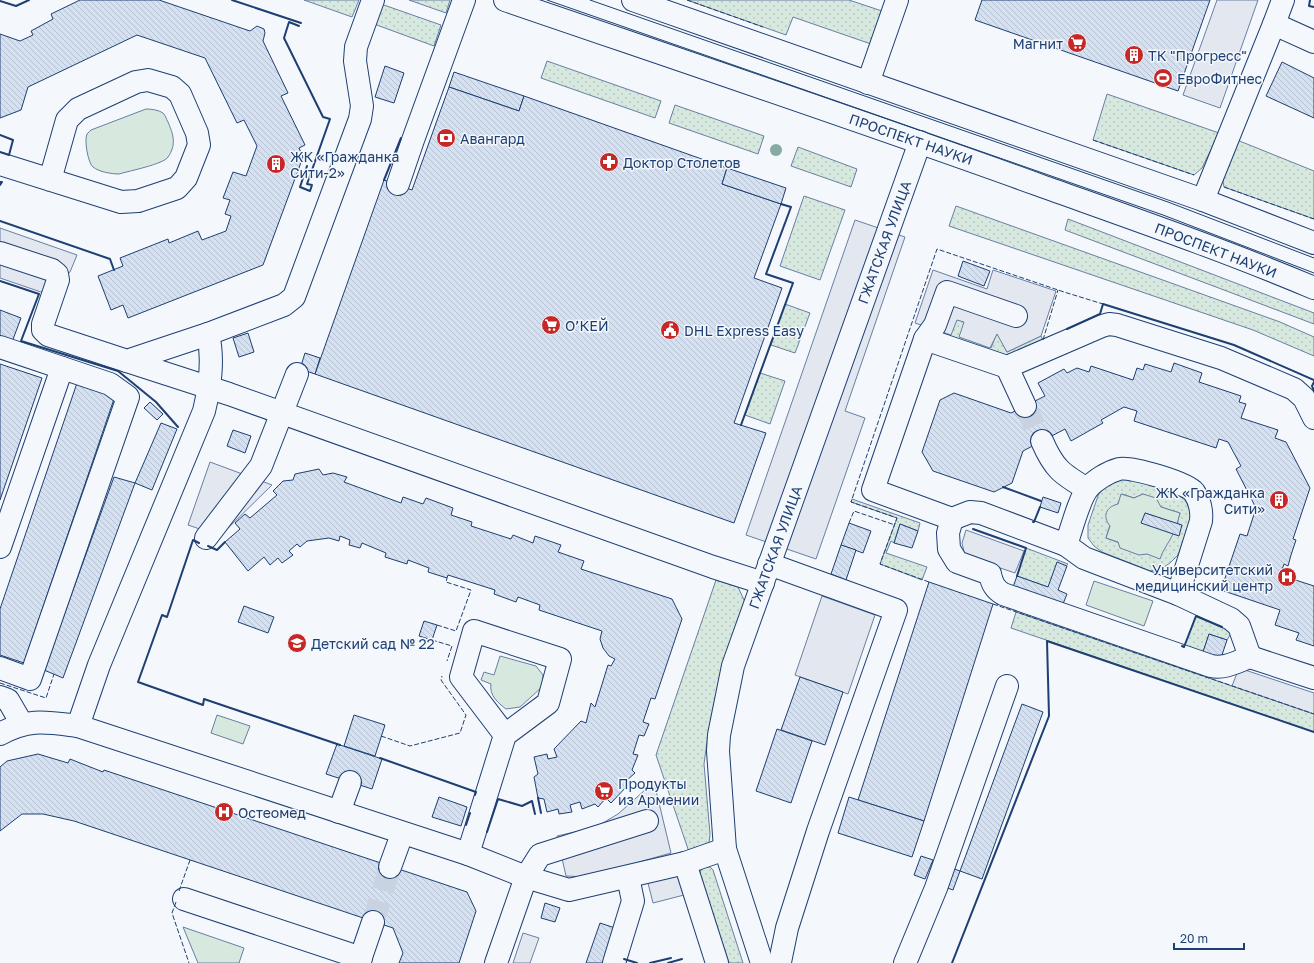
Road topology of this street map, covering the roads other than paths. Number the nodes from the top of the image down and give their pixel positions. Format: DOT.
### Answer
graph roads {
  1 [pos="373,0"];
  2 [pos="464,0"];
  3 [pos="505,0"];
  4 [pos="633,0"];
  5 [pos="897,0"];
  6 [pos="1283,0"];
  7 [pos="1274,24"];
  8 [pos="1314,42"];
  9 [pos="868,83"];
  10 [pos="920,142"];
  11 [pos="0,164"];
  12 [pos="50,180"];
  13 [pos="398,184"];
  14 [pos="1202,200"];
  15 [pos="1314,243"];
  16 [pos="0,253"];
  17 [pos="1314,288"];
  18 [pos="1016,316"];
  19 [pos="208,334"];
  20 [pos="925,339"];
  21 [pos="0,347"];
  22 [pos="127,361"];
  23 [pos="1007,367"];
  24 [pos="62,368"];
  25 [pos="297,374"];
  26 [pos="210,388"];
  27 [pos="1025,406"];
  28 [pos="283,413"];
  29 [pos="1314,418"];
  30 [pos="1042,441"];
  31 [pos="1087,489"];
  32 [pos="952,519"];
  33 [pos="206,538"];
  34 [pos="1066,545"];
  35 [pos="0,547"];
  36 [pos="766,574"];
  37 [pos="1178,594"];
  38 [pos="1250,657"];
  39 [pos="0,668"];
  40 [pos="1314,678"];
  41 [pos="1007,686"];
  42 [pos="0,697"];
  43 [pos="22,724"];
  44 [pos="78,726"];
  45 [pos="0,734"];
  46 [pos="505,735"];
  47 [pos="350,782"];
  48 [pos="339,812"];
  49 [pos="647,821"];
  50 [pos="402,834"];
  51 [pos="724,849"];
  52 [pos="468,854"];
  53 [pos="685,863"];
  54 [pos="390,866"];
  55 [pos="526,877"];
  56 [pos="628,877"];
  57 [pos="184,899"];
  58 [pos="373,922"];
  59 [pos="360,960"];
  60 [pos="496,963"];
  61 [pos="614,963"];
  62 [pos="717,963"];
  63 [pos="776,963"];
  64 [pos="905,963"];
  1 -- 19 [label="main road"];
  2 -- 13 [label="main road"];
  3 -- 10 [label="main road, ПРОСПЕКТ НАУКИ"];
  4 -- 9 [label="main road"];
  5 -- 9 [label="main road"];
  6 -- 7 [label="main road"];
  7 -- 8 [label="main road"];
  7 -- 14 [label="main road"];
  9 -- 14 [label="main road"];
  10 -- 17 [label="main road, ПРОСПЕКТ НАУКИ"];
  10 -- 36 [label="main road, ГЖАТСКАЯ УЛИЦА"];
  11 -- 12 [label="main road"];
  12 -- 12 [label="main road"];
  14 -- 15 [label="main road"];
  16 -- 22 [label="main road"];
  18 -- 20 [label="main road"];
  19 -- 22 [label="main road"];
  19 -- 26 [label="main road"];
  20 -- 23 [label="main road"];
  20 -- 32 [label="main road"];
  21 -- 24 [label="main road"];
  22 -- 26 [label="main road"];
  23 -- 27 [label="main road"];
  23 -- 29 [label="main road"];
  24 -- 35 [label="main road"];
  24 -- 39 [label="main road"];
  25 -- 28 [label="main road"];
  26 -- 28 [label="main road"];
  26 -- 44 [label="main road"];
  28 -- 33 [label="main road"];
  28 -- 36 [label="main road"];
  30 -- 31 [label="main road"];
  31 -- 34 [label="main road"];
  31 -- 37 [label="main road"];
  32 -- 34 [label="main road"];
  32 -- 38 [label="main road"];
  34 -- 37 [label="main road"];
  36 -- 51 [label="main road, ГЖАТСКАЯ УЛИЦА"];
  36 -- 63 [label="main road"];
  37 -- 38 [label="main road"];
  38 -- 40 [label="main road"];
  41 -- 64 [label="main road"];
  42 -- 43 [label="main road"];
  43 -- 44 [label="main road"];
  43 -- 45 [label="main road"];
  44 -- 48 [label="main road"];
  46 -- 46 [label="main road"];
  46 -- 52 [label="main road"];
  47 -- 48 [label="main road"];
  48 -- 50 [label="main road"];
  49 -- 55 [label="main road"];
  50 -- 52 [label="main road"];
  50 -- 54 [label="main road"];
  51 -- 53 [label="main road"];
  51 -- 63 [label="main road, ГЖАТСКАЯ УЛИЦА"];
  52 -- 55 [label="main road"];
  53 -- 56 [label="main road"];
  53 -- 62 [label="main road"];
  55 -- 56 [label="main road"];
  55 -- 60 [label="main road"];
  56 -- 61 [label="main road"];
  57 -- 59 [label="main road"];
  58 -- 59 [label="main road"];
}
